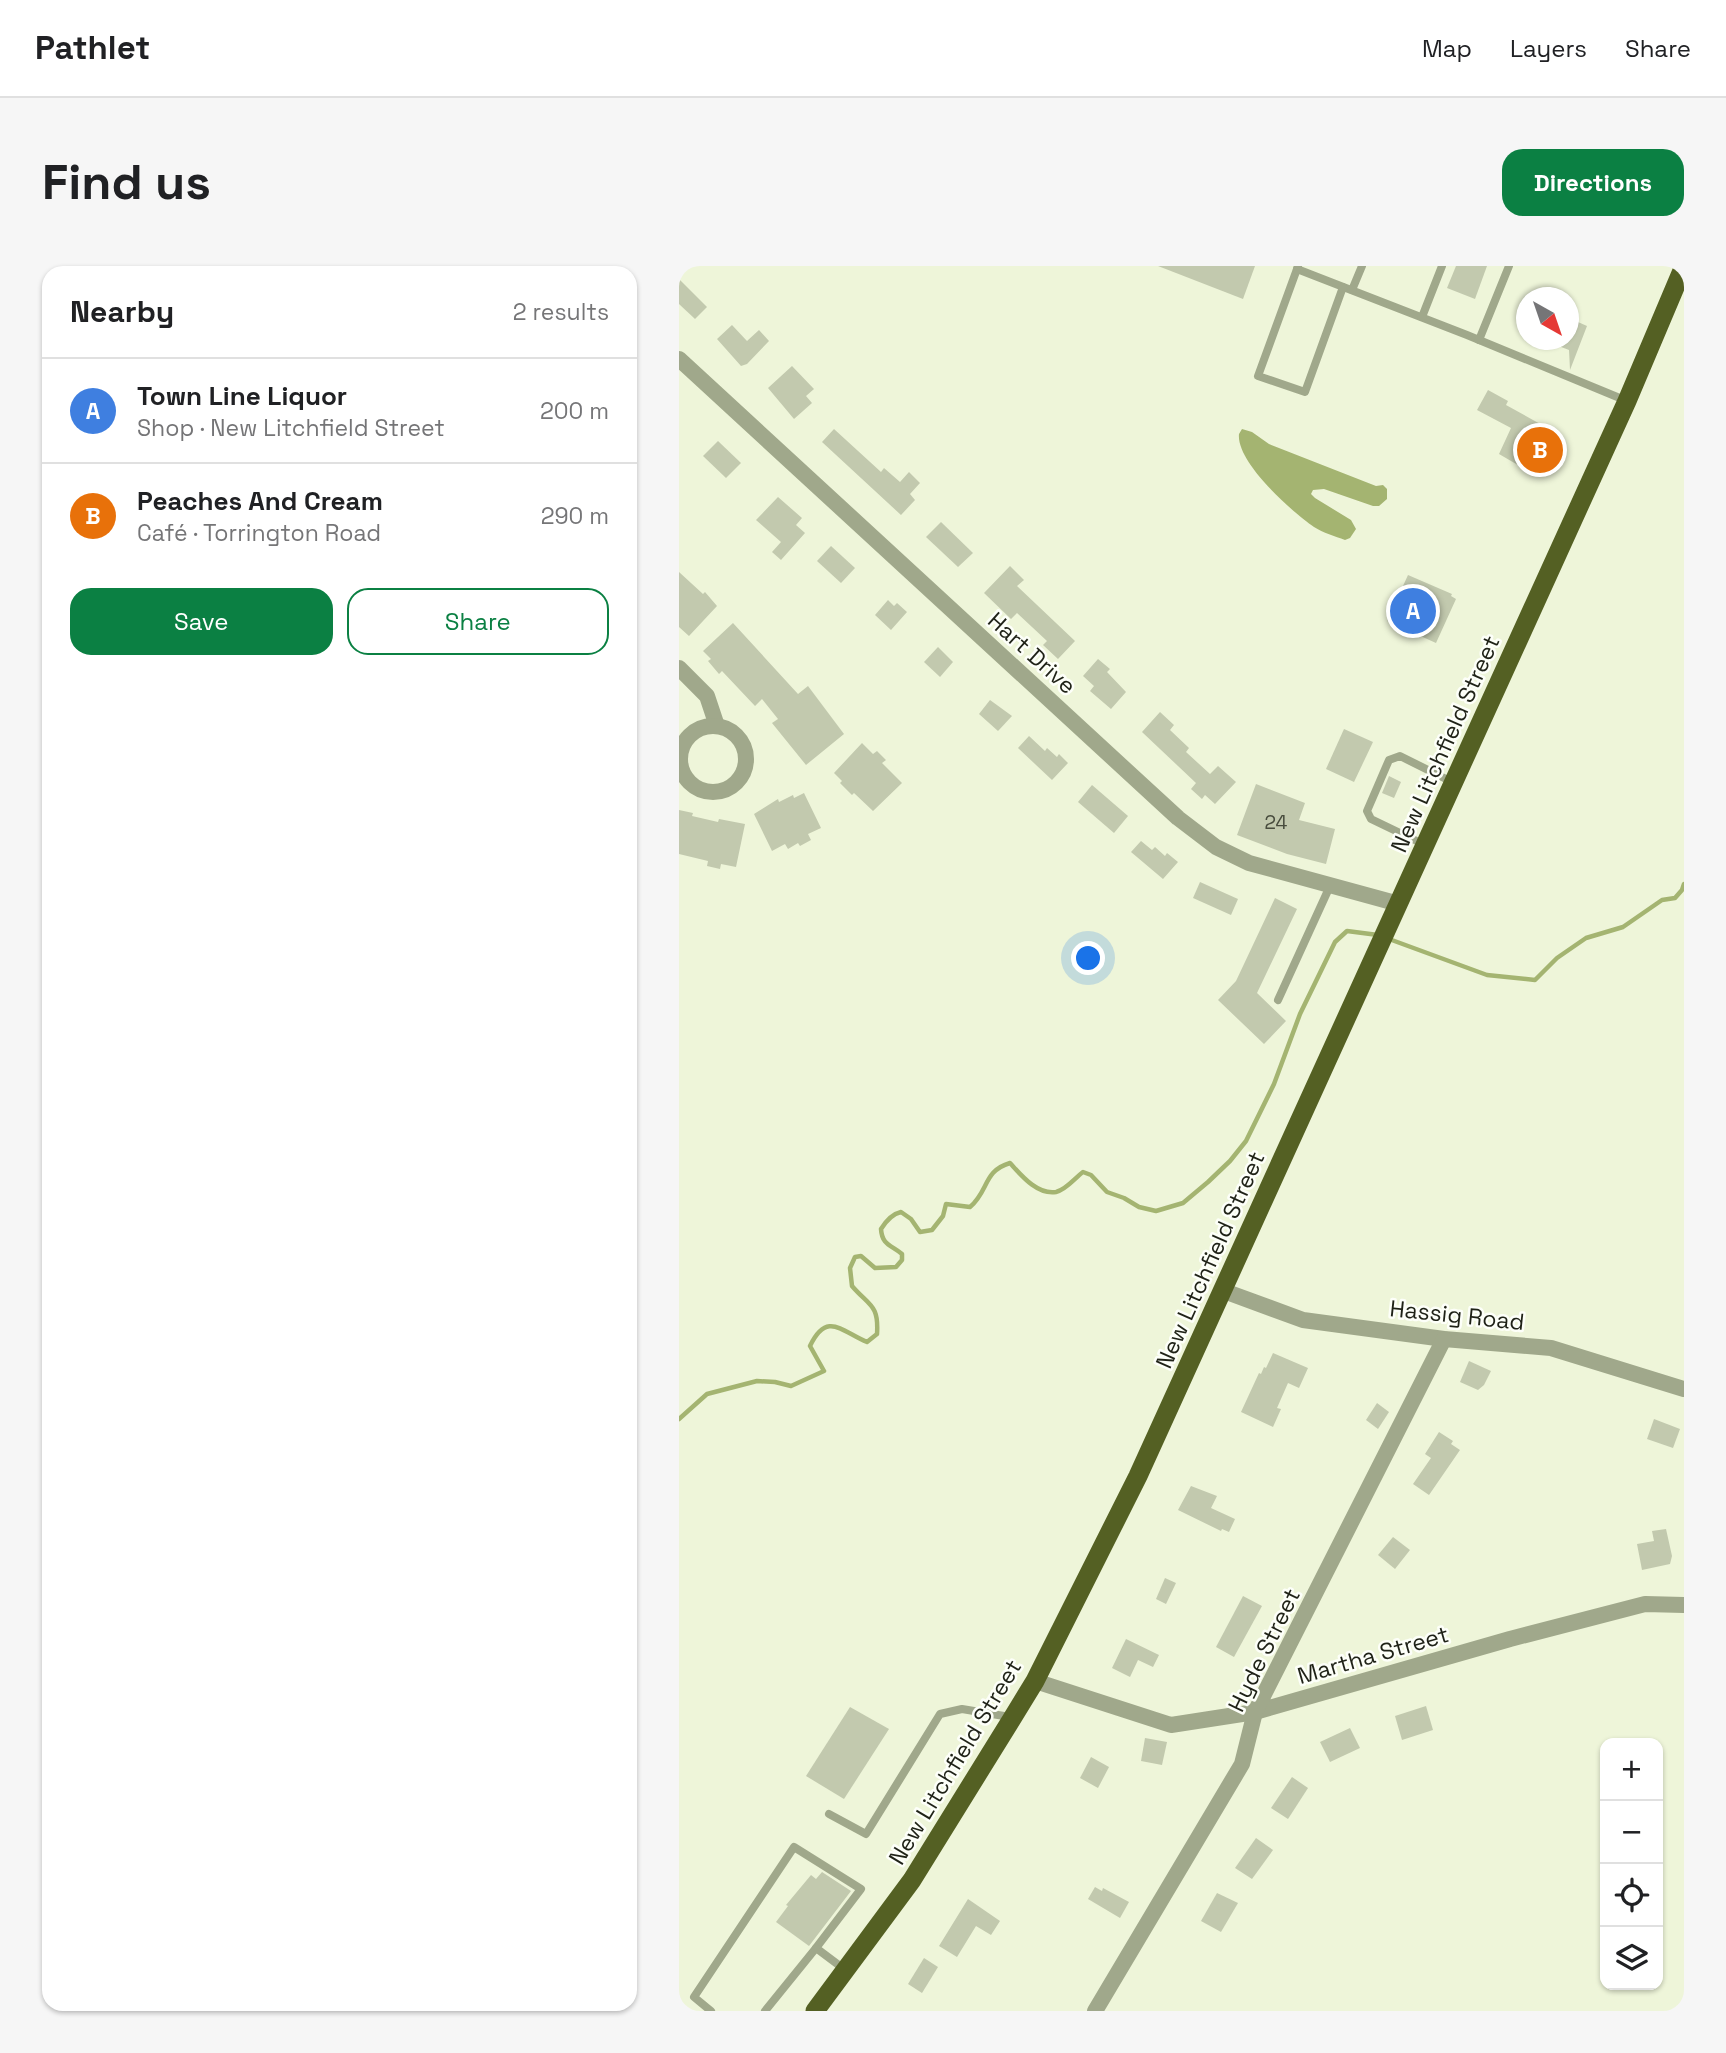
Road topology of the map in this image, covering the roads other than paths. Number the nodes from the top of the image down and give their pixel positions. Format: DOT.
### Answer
graph roads {
  1 [pos="1362,266"];
  2 [pos="1442,266"];
  3 [pos="1509,266"];
  4 [pos="1298,267"];
  5 [pos="1684,267"];
  6 [pos="1343,286"];
  7 [pos="1352,290"];
  8 [pos="1422,317"];
  9 [pos="1479,340"];
  10 [pos="679,359"];
  11 [pos="1627,401"];
  12 [pos="679,668"];
  13 [pos="717,726"];
  14 [pos="1454,783"];
  15 [pos="1426,845"];
  16 [pos="1329,886"];
  17 [pos="1399,904"];
  18 [pos="1278,1000"];
  19 [pos="1224,1290"];
  20 [pos="1444,1339"];
  21 [pos="1684,1389"];
  22 [pos="1684,1605"];
  23 [pos="1035,1681"];
  24 [pos="1255,1712"];
  25 [pos="1013,1717"];
  26 [pos="829,1814"];
  27 [pos="816,1948"];
  28 [pos="846,1971"];
  29 [pos="711,2011"];
  30 [pos="765,2011"];
  31 [pos="815,2011"];
  32 [pos="1095,2011"];
  1 -- 7 [label="lane"];
  2 -- 8 [label="lane"];
  3 -- 9 [label="lane"];
  4 -- 6 [label="lane"];
  4 -- 6 [label="lane"];
  5 -- 11 [label="highway, New Litchfield Street"];
  6 -- 7 [label="lane"];
  7 -- 8 [label="lane"];
  8 -- 9 [label="lane"];
  9 -- 11 [label="lane"];
  10 -- 16 [label="street, Hart Drive"];
  11 -- 14 [label="highway, New Litchfield Street"];
  12 -- 13 [label="street"];
  13 -- 13 [label="street"];
  14 -- 15 [label="highway, New Litchfield Street"];
  14 -- 15 [label="lane"];
  15 -- 17 [label="highway, New Litchfield Street"];
  16 -- 17 [label="street, Hart Drive"];
  16 -- 18 [label="lane"];
  17 -- 19 [label="highway, New Litchfield Street"];
  19 -- 20 [label="street, Hassig Road"];
  19 -- 23 [label="highway, New Litchfield Street"];
  20 -- 21 [label="street, Hassig Road"];
  20 -- 24 [label="street, Hyde Street"];
  22 -- 24 [label="street, Martha Street"];
  23 -- 24 [label="street, Martha Street"];
  23 -- 25 [label="highway, New Litchfield Street"];
  24 -- 32 [label="street, Hyde Street"];
  25 -- 26 [label="lane"];
  25 -- 28 [label="highway, New Litchfield Street"];
  27 -- 28 [label="lane"];
  27 -- 29 [label="lane"];
  27 -- 30 [label="lane"];
  28 -- 31 [label="highway, New Litchfield Street"];
}
